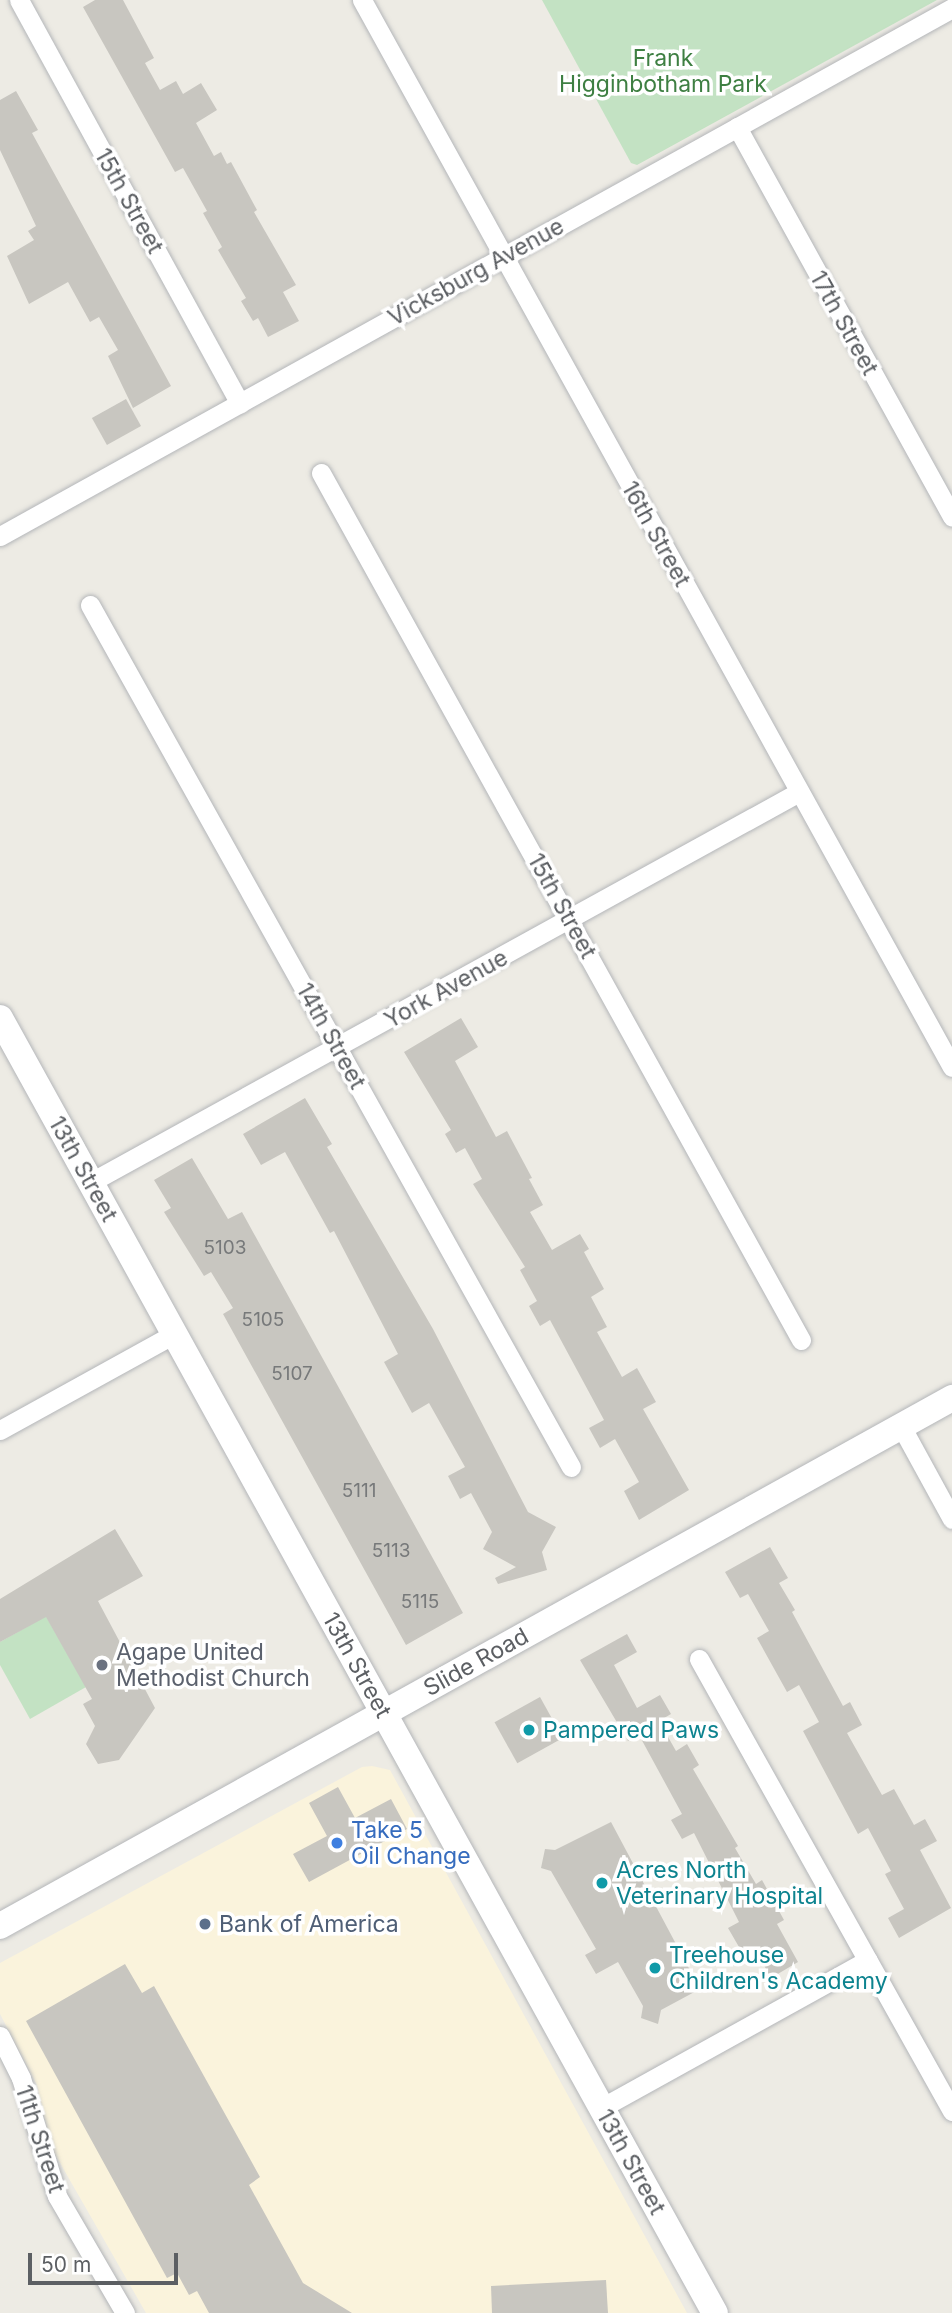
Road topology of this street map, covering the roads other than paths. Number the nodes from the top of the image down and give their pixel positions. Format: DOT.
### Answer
graph roads {
  1 [pos="19,0"];
  2 [pos="362,0"];
  3 [pos="952,8"];
  4 [pos="737,127"];
  5 [pos="503,257"];
  6 [pos="240,403"];
  7 [pos="321,473"];
  8 [pos="952,517"];
  9 [pos="0,536"];
  10 [pos="90,605"];
  11 [pos="799,792"];
  12 [pos="569,920"];
  13 [pos="0,1017"];
  14 [pos="338,1049"];
  15 [pos="952,1067"];
  16 [pos="91,1182"];
  17 [pos="174,1334"];
  18 [pos="801,1340"];
  19 [pos="952,1398"];
  20 [pos="901,1426"];
  21 [pos="0,1430"];
  22 [pos="571,1467"];
  23 [pos="952,1519"];
  24 [pos="699,1659"];
  25 [pos="384,1713"];
  26 [pos="0,1926"];
  27 [pos="868,1960"];
  28 [pos="0,2036"];
  29 [pos="601,2108"];
  30 [pos="952,2111"];
  31 [pos="125,2313"];
  32 [pos="715,2313"];
  1 -- 6 [label="street, 15th Street"];
  2 -- 5 [label="street, 16th Street"];
  3 -- 4 [label="street, Vicksburg Avenue"];
  4 -- 5 [label="street, Vicksburg Avenue"];
  4 -- 8 [label="street, 17th Street"];
  5 -- 6 [label="street, Vicksburg Avenue"];
  5 -- 11 [label="street, 16th Street"];
  6 -- 9 [label="street, Vicksburg Avenue"];
  7 -- 12 [label="street, 15th Street"];
  10 -- 14 [label="street, 14th Street"];
  11 -- 12 [label="street, York Avenue"];
  11 -- 15 [label="street, 16th Street"];
  12 -- 14 [label="street, York Avenue"];
  12 -- 18 [label="street, 15th Street"];
  13 -- 16 [label="street, 13th Street"];
  14 -- 16 [label="street, York Avenue"];
  14 -- 22 [label="street, 14th Street"];
  16 -- 17 [label="street, 13th Street"];
  17 -- 21 [label="street"];
  17 -- 25 [label="street, 13th Street"];
  19 -- 20 [label="street, Slide Road"];
  20 -- 23 [label="street"];
  20 -- 25 [label="street, Slide Road"];
  24 -- 27 [label="street"];
  25 -- 26 [label="street, Slide Road"];
  25 -- 29 [label="street, 13th Street"];
  27 -- 29 [label="street"];
  27 -- 30 [label="street"];
  28 -- 31 [label="street, 11th Street"];
  29 -- 32 [label="street, 13th Street"];
}
